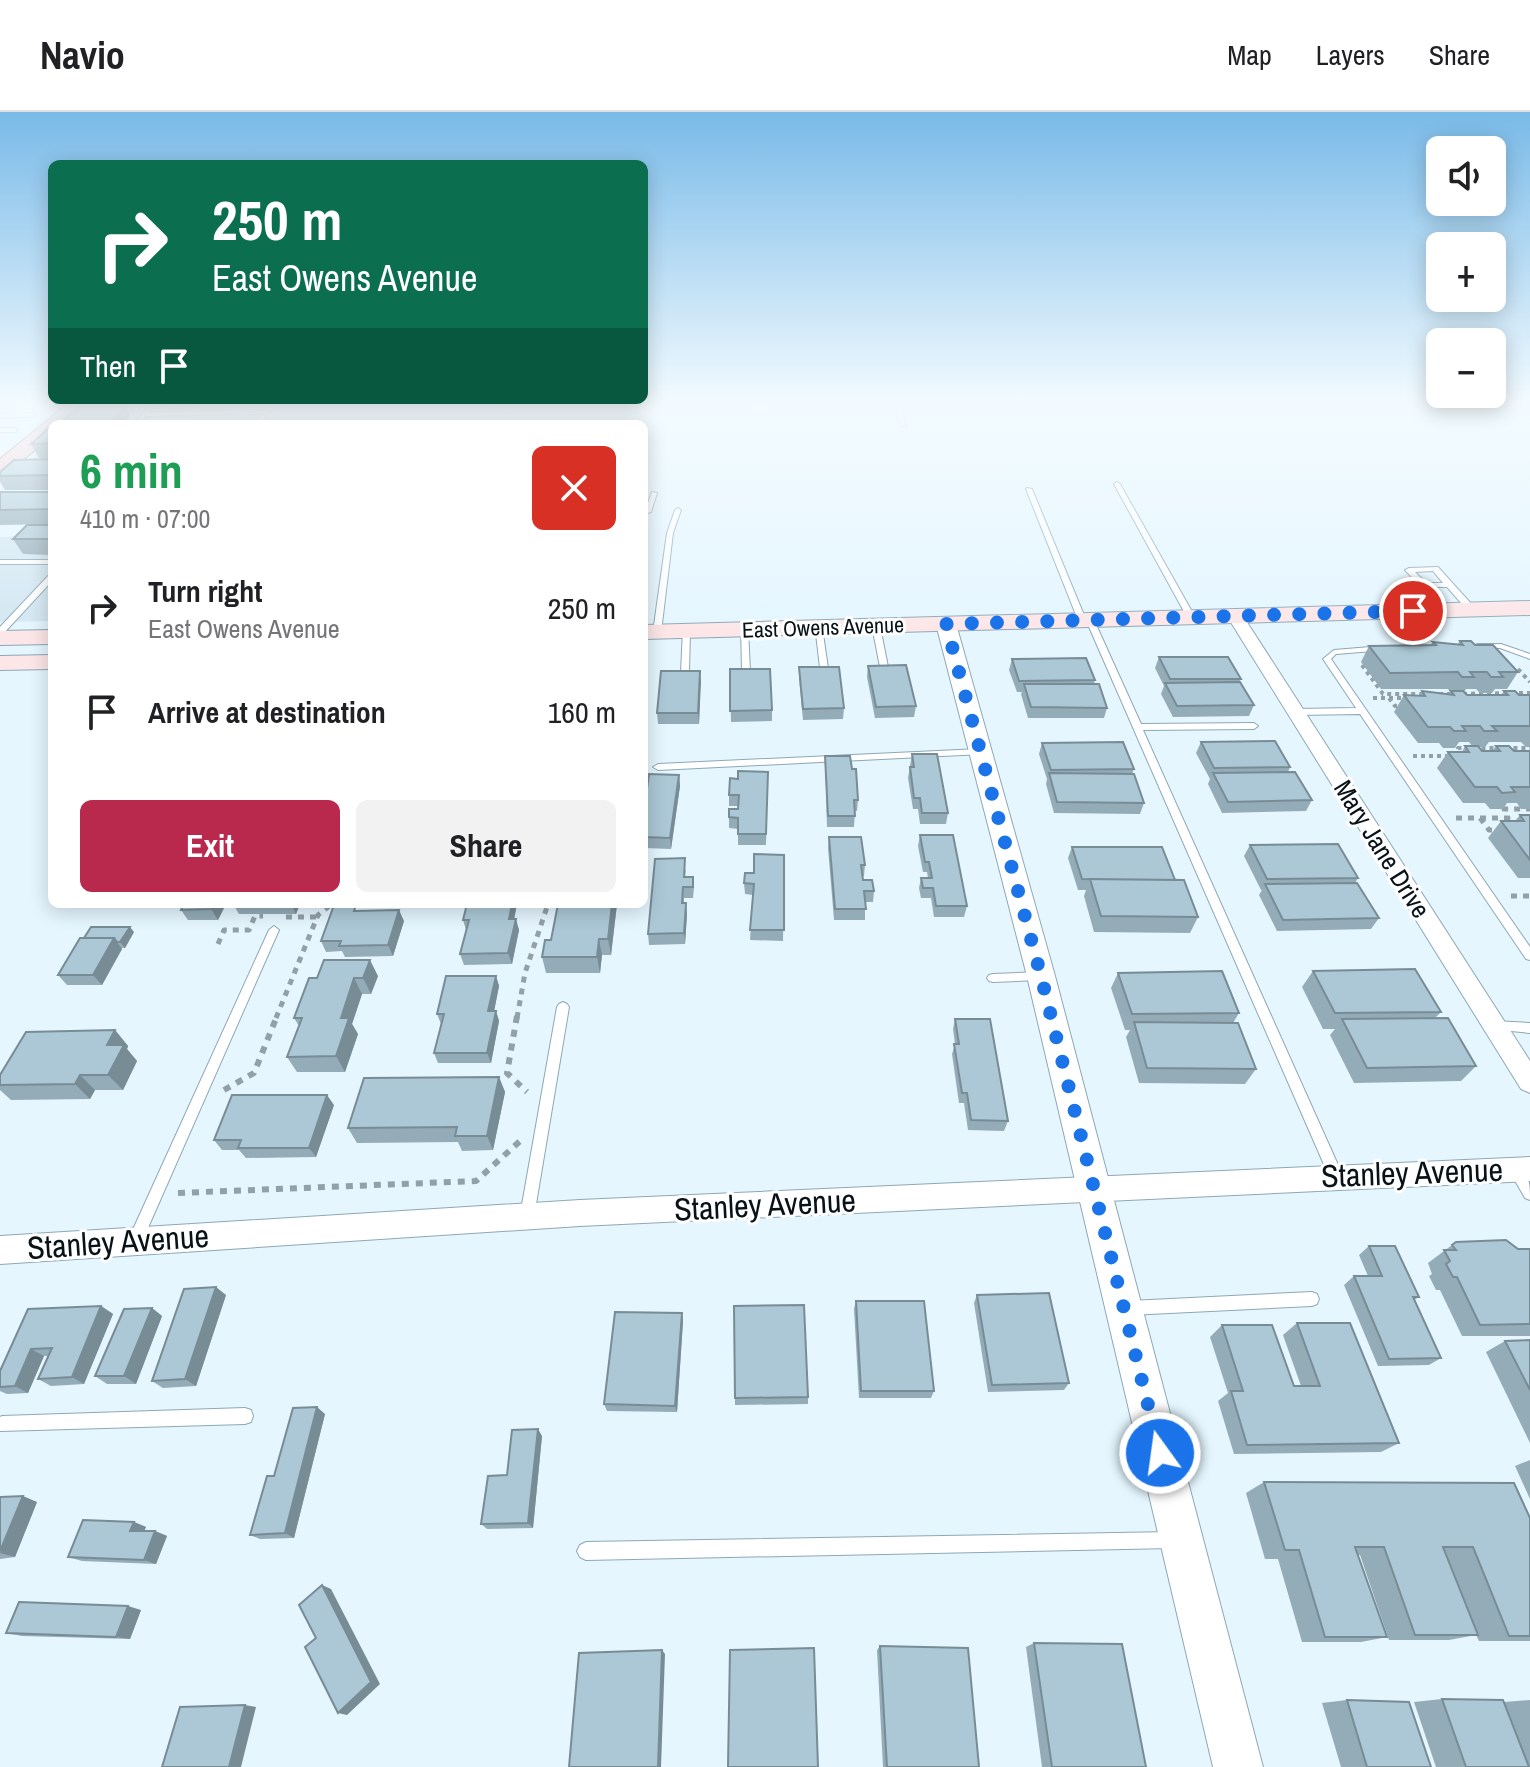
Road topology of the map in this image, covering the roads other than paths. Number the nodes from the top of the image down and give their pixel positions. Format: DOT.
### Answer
graph roads {
  1 [pos="1117,484"];
  2 [pos="1029,489"];
  3 [pos="654,493"];
  4 [pos="678,510"];
  5 [pos="648,512"];
  6 [pos="0,562"];
  7 [pos="48,562"];
  8 [pos="48,581"];
  9 [pos="1450,585"];
  10 [pos="1530,608"];
  11 [pos="1472,610"];
  12 [pos="1235,616"];
  13 [pos="1191,617"];
  14 [pos="1086,620"];
  15 [pos="946,624"];
  16 [pos="876,626"];
  17 [pos="818,627"];
  18 [pos="744,629"];
  19 [pos="686,631"];
  20 [pos="0,632"];
  21 [pos="650,632"];
  22 [pos="48,637"];
  23 [pos="0,638"];
  24 [pos="1471,647"];
  25 [pos="1396,648"];
  26 [pos="1530,657"];
  27 [pos="48,662"];
  28 [pos="0,663"];
  29 [pos="884,667"];
  30 [pos="824,668"];
  31 [pos="746,671"];
  32 [pos="685,672"];
  33 [pos="1361,711"];
  34 [pos="1295,712"];
  35 [pos="1254,726"];
  36 [pos="1138,727"];
  37 [pos="980,752"];
  38 [pos="658,767"];
  39 [pos="274,930"];
  40 [pos="1530,956"];
  41 [pos="1041,976"];
  42 [pos="993,978"];
  43 [pos="563,1007"];
  44 [pos="1495,1026"];
  45 [pos="1530,1028"];
  46 [pos="1530,1082"];
  47 [pos="1523,1169"];
  48 [pos="1336,1176"];
  49 [pos="1095,1191"];
  50 [pos="1530,1194"];
  51 [pos="527,1217"];
  52 [pos="135,1241"];
  53 [pos="0,1250"];
  54 [pos="1312,1299"];
  55 [pos="1125,1308"];
  56 [pos="245,1416"];
  57 [pos="2,1424"];
  58 [pos="1182,1540"];
  59 [pos="586,1551"];
  60 [pos="1238,1767"];
  1 -- 13 [label="lane"];
  2 -- 14 [label="lane"];
  3 -- 5 [label="lane"];
  4 -- 21 [label="lane"];
  6 -- 7 [label="lane"];
  8 -- 20 [label="lane"];
  9 -- 9 [label="lane"];
  9 -- 11 [label="lane"];
  10 -- 11 [label="main road, East Owens Avenue"];
  11 -- 12 [label="main road, East Owens Avenue"];
  12 -- 13 [label="main road, East Owens Avenue"];
  12 -- 34 [label="street, Mary Jane Drive"];
  13 -- 14 [label="main road, East Owens Avenue"];
  14 -- 15 [label="main road, East Owens Avenue"];
  14 -- 36 [label="lane"];
  15 -- 16 [label="main road, East Owens Avenue"];
  15 -- 37 [label="street"];
  16 -- 17 [label="main road, East Owens Avenue"];
  16 -- 29 [label="lane"];
  17 -- 18 [label="main road, East Owens Avenue"];
  17 -- 30 [label="lane"];
  18 -- 19 [label="main road, East Owens Avenue"];
  18 -- 31 [label="lane"];
  19 -- 21 [label="main road, East Owens Avenue"];
  19 -- 32 [label="lane"];
  22 -- 23 [label="main road"];
  24 -- 26 [label="lane"];
  25 -- 33 [label="lane"];
  27 -- 28 [label="main road"];
  33 -- 34 [label="lane"];
  33 -- 40 [label="lane"];
  34 -- 44 [label="street, Mary Jane Drive"];
  35 -- 36 [label="lane"];
  36 -- 48 [label="lane"];
  37 -- 38 [label="lane"];
  37 -- 41 [label="street"];
  39 -- 52 [label="lane"];
  41 -- 42 [label="lane"];
  41 -- 49 [label="street"];
  43 -- 51 [label="lane"];
  44 -- 45 [label="lane"];
  44 -- 46 [label="street, Mary Jane Drive"];
  47 -- 48 [label="street, Stanley Avenue"];
  47 -- 50 [label="lane"];
  48 -- 49 [label="street, Stanley Avenue"];
  49 -- 51 [label="street, Stanley Avenue"];
  49 -- 55 [label="street"];
  51 -- 52 [label="street, Stanley Avenue"];
  52 -- 53 [label="street, Stanley Avenue"];
  54 -- 55 [label="lane"];
  55 -- 58 [label="street"];
  56 -- 57 [label="lane"];
  58 -- 59 [label="lane"];
  58 -- 60 [label="street"];
}
